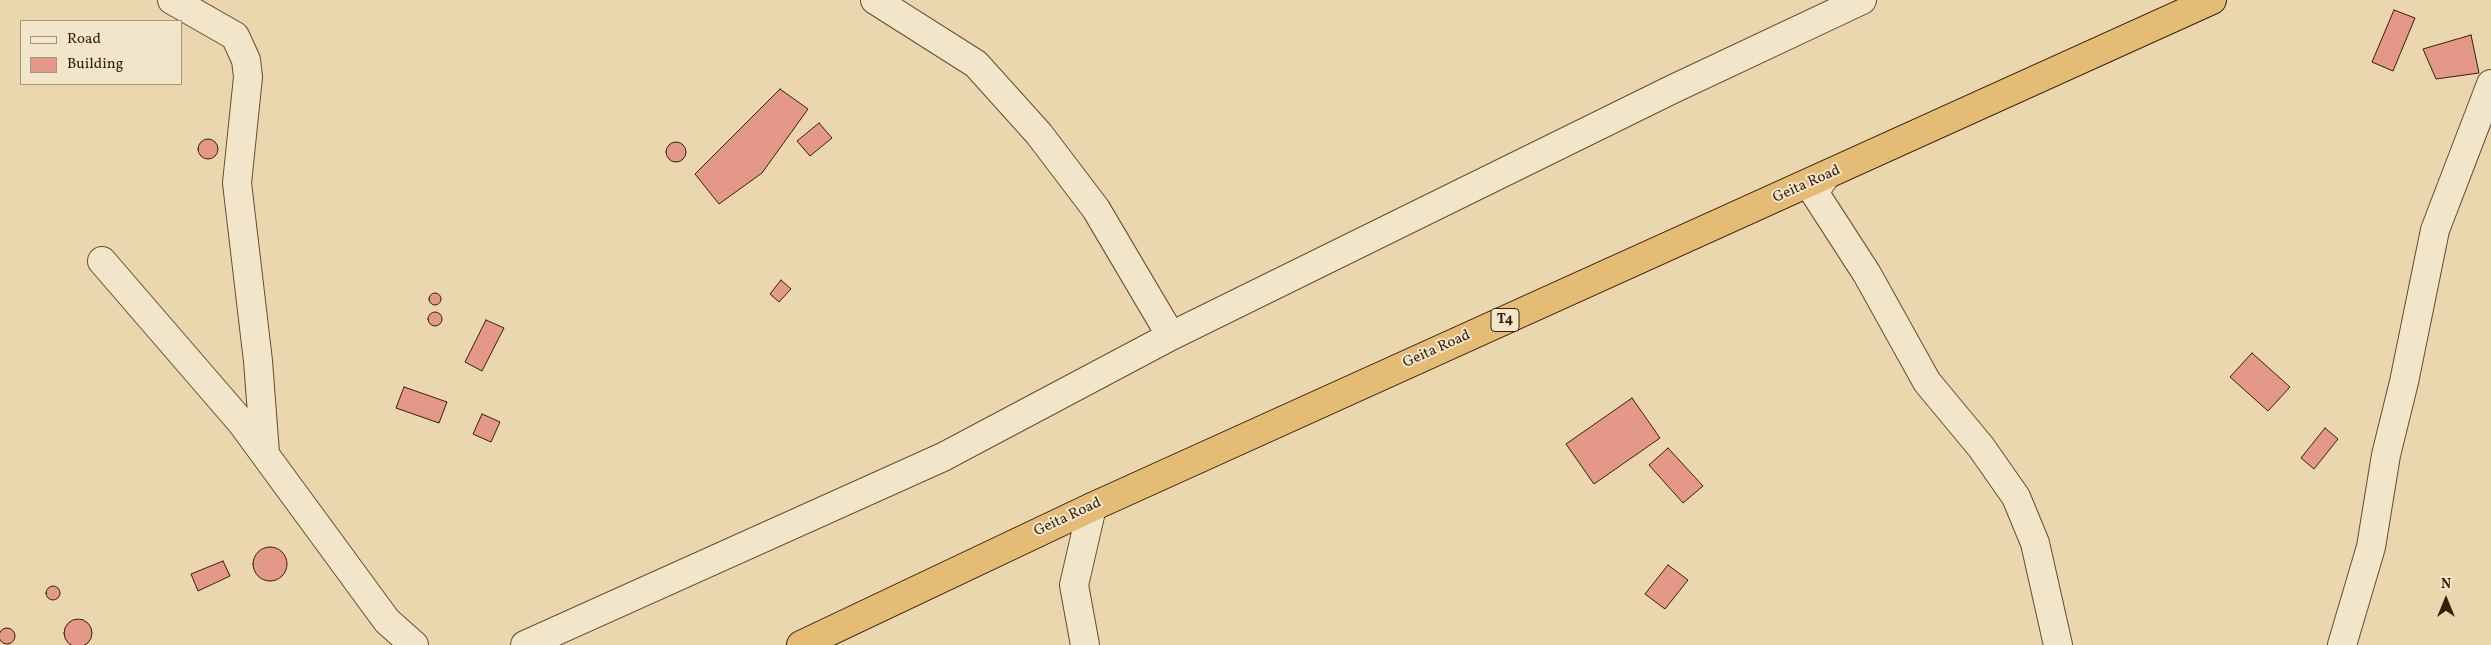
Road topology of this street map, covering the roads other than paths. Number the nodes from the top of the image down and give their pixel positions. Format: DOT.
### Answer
graph roads {
  1 [pos="172,0"];
  2 [pos="875,0"];
  3 [pos="1862,0"];
  4 [pos="2212,0"];
  5 [pos="2491,84"];
  6 [pos="1825,177"];
  7 [pos="102,261"];
  8 [pos="1171,336"];
  9 [pos="265,453"];
  10 [pos="1092,507"];
  11 [pos="414,645"];
  12 [pos="525,645"];
  13 [pos="801,645"];
  14 [pos="1085,645"];
  15 [pos="2058,645"];
  16 [pos="2342,645"];
  1 -- 9 [label="street"];
  2 -- 8 [label="street"];
  3 -- 8 [label="street"];
  4 -- 6 [label="highway, Geita Road / T4"];
  5 -- 16 [label="street"];
  6 -- 10 [label="highway, Geita Road / T4"];
  6 -- 15 [label="street"];
  7 -- 9 [label="street"];
  8 -- 12 [label="street"];
  9 -- 11 [label="street"];
  10 -- 13 [label="highway, Geita Road / T4"];
  10 -- 14 [label="street"];
}
